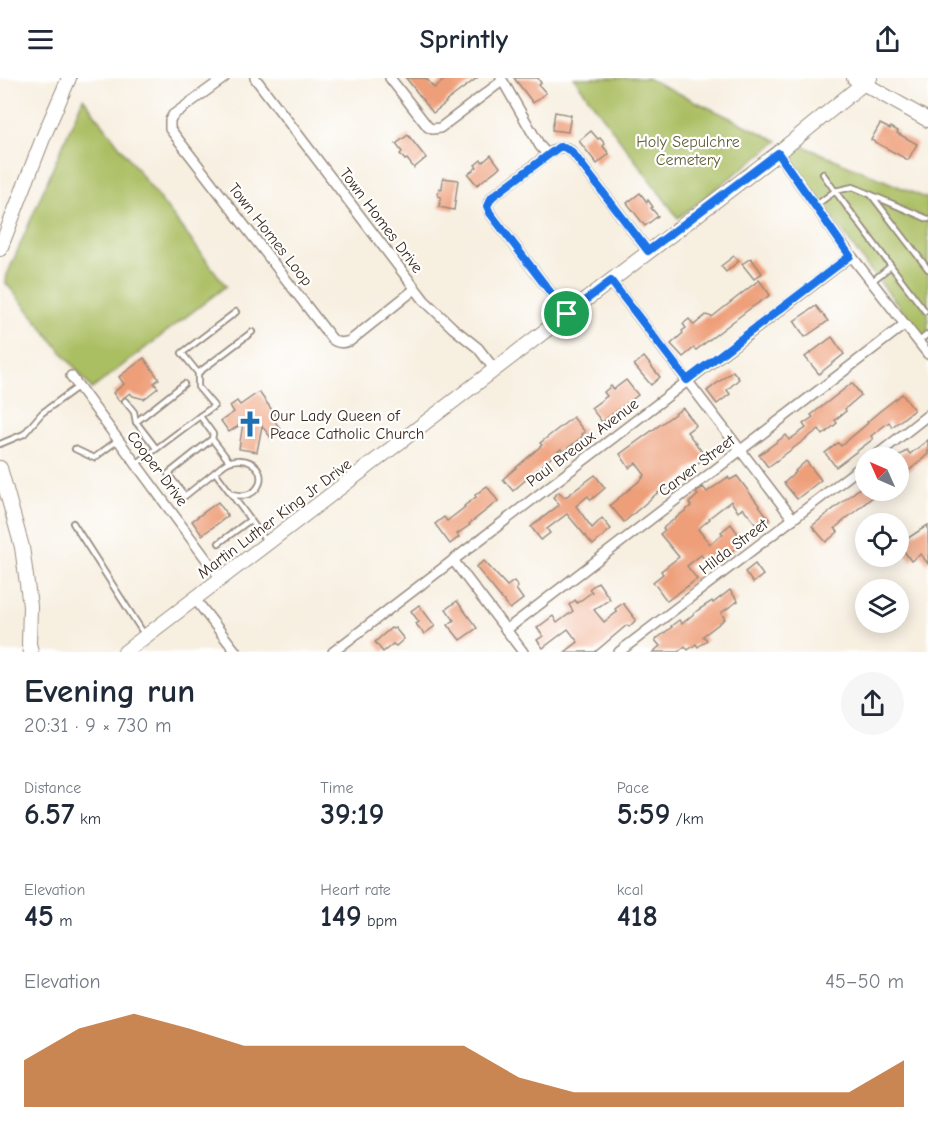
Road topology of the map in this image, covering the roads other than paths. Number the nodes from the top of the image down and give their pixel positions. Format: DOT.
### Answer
graph roads {
  1 [pos="69,78"];
  2 [pos="224,78"];
  3 [pos="255,78"];
  4 [pos="390,78"];
  5 [pos="501,80"];
  6 [pos="863,80"];
  7 [pos="928,120"];
  8 [pos="778,153"];
  9 [pos="548,154"];
  10 [pos="823,174"];
  11 [pos="835,191"];
  12 [pos="870,194"];
  13 [pos="815,206"];
  14 [pos="925,218"];
  15 [pos="928,223"];
  16 [pos="0,249"];
  17 [pos="648,251"];
  18 [pos="850,256"];
  19 [pos="891,266"];
  20 [pos="928,269"];
  21 [pos="611,281"];
  22 [pos="871,282"];
  23 [pos="415,289"];
  24 [pos="927,311"];
  25 [pos="236,312"];
  26 [pos="567,314"];
  27 [pos="904,325"];
  28 [pos="252,332"];
  29 [pos="928,334"];
  30 [pos="918,342"];
  31 [pos="928,354"];
  32 [pos="495,370"];
  33 [pos="198,373"];
  34 [pos="71,376"];
  35 [pos="687,380"];
  36 [pos="184,384"];
  37 [pos="79,386"];
  38 [pos="125,401"];
  39 [pos="928,415"];
  40 [pos="200,416"];
  41 [pos="136,422"];
  42 [pos="118,440"];
  43 [pos="212,440"];
  44 [pos="0,444"];
  45 [pos="887,447"];
  46 [pos="156,448"];
  47 [pos="75,449"];
  48 [pos="741,450"];
  49 [pos="230,461"];
  50 [pos="136,464"];
  51 [pos="0,468"];
  52 [pos="855,471"];
  53 [pos="215,472"];
  54 [pos="232,494"];
  55 [pos="793,519"];
  56 [pos="250,520"];
  57 [pos="73,523"];
  58 [pos="219,543"];
  59 [pos="267,544"];
  60 [pos="453,560"];
  61 [pos="221,579"];
  62 [pos="195,599"];
  63 [pos="506,630"];
  64 [pos="145,637"];
  65 [pos="29,650"];
  66 [pos="125,652"];
  67 [pos="236,652"];
  68 [pos="333,652"];
  69 [pos="523,652"];
  70 [pos="619,652"];
  1 -- 16 [label="street"];
  2 -- 23 [label="street, Town Homes Loop"];
  3 -- 23 [label="street, Town Homes Drive"];
  4 -- 5 [label="street"];
  5 -- 9 [label="street"];
  6 -- 7 [label="street"];
  6 -- 8 [label="street, Martin Luther King Jr Drive"];
  8 -- 13 [label="street"];
  8 -- 17 [label="street, Martin Luther King Jr Drive"];
  9 -- 17 [label="street"];
  9 -- 26 [label="street"];
  10 -- 11 [label="lane"];
  11 -- 12 [label="lane"];
  11 -- 13 [label="lane"];
  11 -- 19 [label="lane"];
  12 -- 14 [label="lane"];
  12 -- 20 [label="lane"];
  13 -- 18 [label="street"];
  14 -- 15 [label="lane"];
  17 -- 21 [label="street, Martin Luther King Jr Drive"];
  18 -- 22 [label="street"];
  18 -- 35 [label="street, Paul Breaux Avenue"];
  19 -- 22 [label="lane"];
  19 -- 24 [label="lane"];
  21 -- 26 [label="street, Martin Luther King Jr Drive"];
  21 -- 35 [label="street"];
  22 -- 27 [label="street"];
  23 -- 32 [label="street, Town Homes Drive"];
  25 -- 33 [label="lane"];
  26 -- 32 [label="street, Martin Luther King Jr Drive"];
  27 -- 30 [label="street"];
  27 -- 48 [label="street, Carver Street"];
  28 -- 33 [label="lane"];
  29 -- 30 [label="lane"];
  30 -- 31 [label="street"];
  32 -- 59 [label="street, Martin Luther King Jr Drive"];
  33 -- 40 [label="lane"];
  34 -- 37 [label="street, Cooper Drive"];
  35 -- 48 [label="street"];
  35 -- 60 [label="street, Paul Breaux Avenue"];
  36 -- 41 [label="lane"];
  37 -- 42 [label="street, Cooper Drive"];
  37 -- 44 [label="lane"];
  38 -- 41 [label="lane"];
  39 -- 45 [label="street"];
  40 -- 43 [label="lane"];
  40 -- 46 [label="lane"];
  41 -- 46 [label="lane"];
  42 -- 47 [label="lane"];
  42 -- 50 [label="street, Cooper Drive"];
  43 -- 49 [label="lane"];
  43 -- 53 [label="lane"];
  46 -- 50 [label="lane"];
  48 -- 55 [label="street"];
  48 -- 63 [label="street, Carver Street"];
  49 -- 53 [label="lane"];
  49 -- 54 [label="lane"];
  50 -- 61 [label="street, Cooper Drive"];
  51 -- 65 [label="street"];
  52 -- 55 [label="street, Hilda Street"];
  53 -- 54 [label="lane"];
  54 -- 56 [label="lane"];
  55 -- 70 [label="street, Hilda Street"];
  56 -- 58 [label="lane"];
  56 -- 59 [label="lane"];
  57 -- 64 [label="lane"];
  59 -- 61 [label="street, Martin Luther King Jr Drive"];
  60 -- 63 [label="street"];
  60 -- 68 [label="street, Paul Breaux Avenue"];
  61 -- 62 [label="street, Martin Luther King Jr Drive"];
  62 -- 64 [label="street, Martin Luther King Jr Drive"];
  62 -- 67 [label="street"];
  63 -- 69 [label="street"];
  64 -- 66 [label="street, Martin Luther King Jr Drive"];
}
